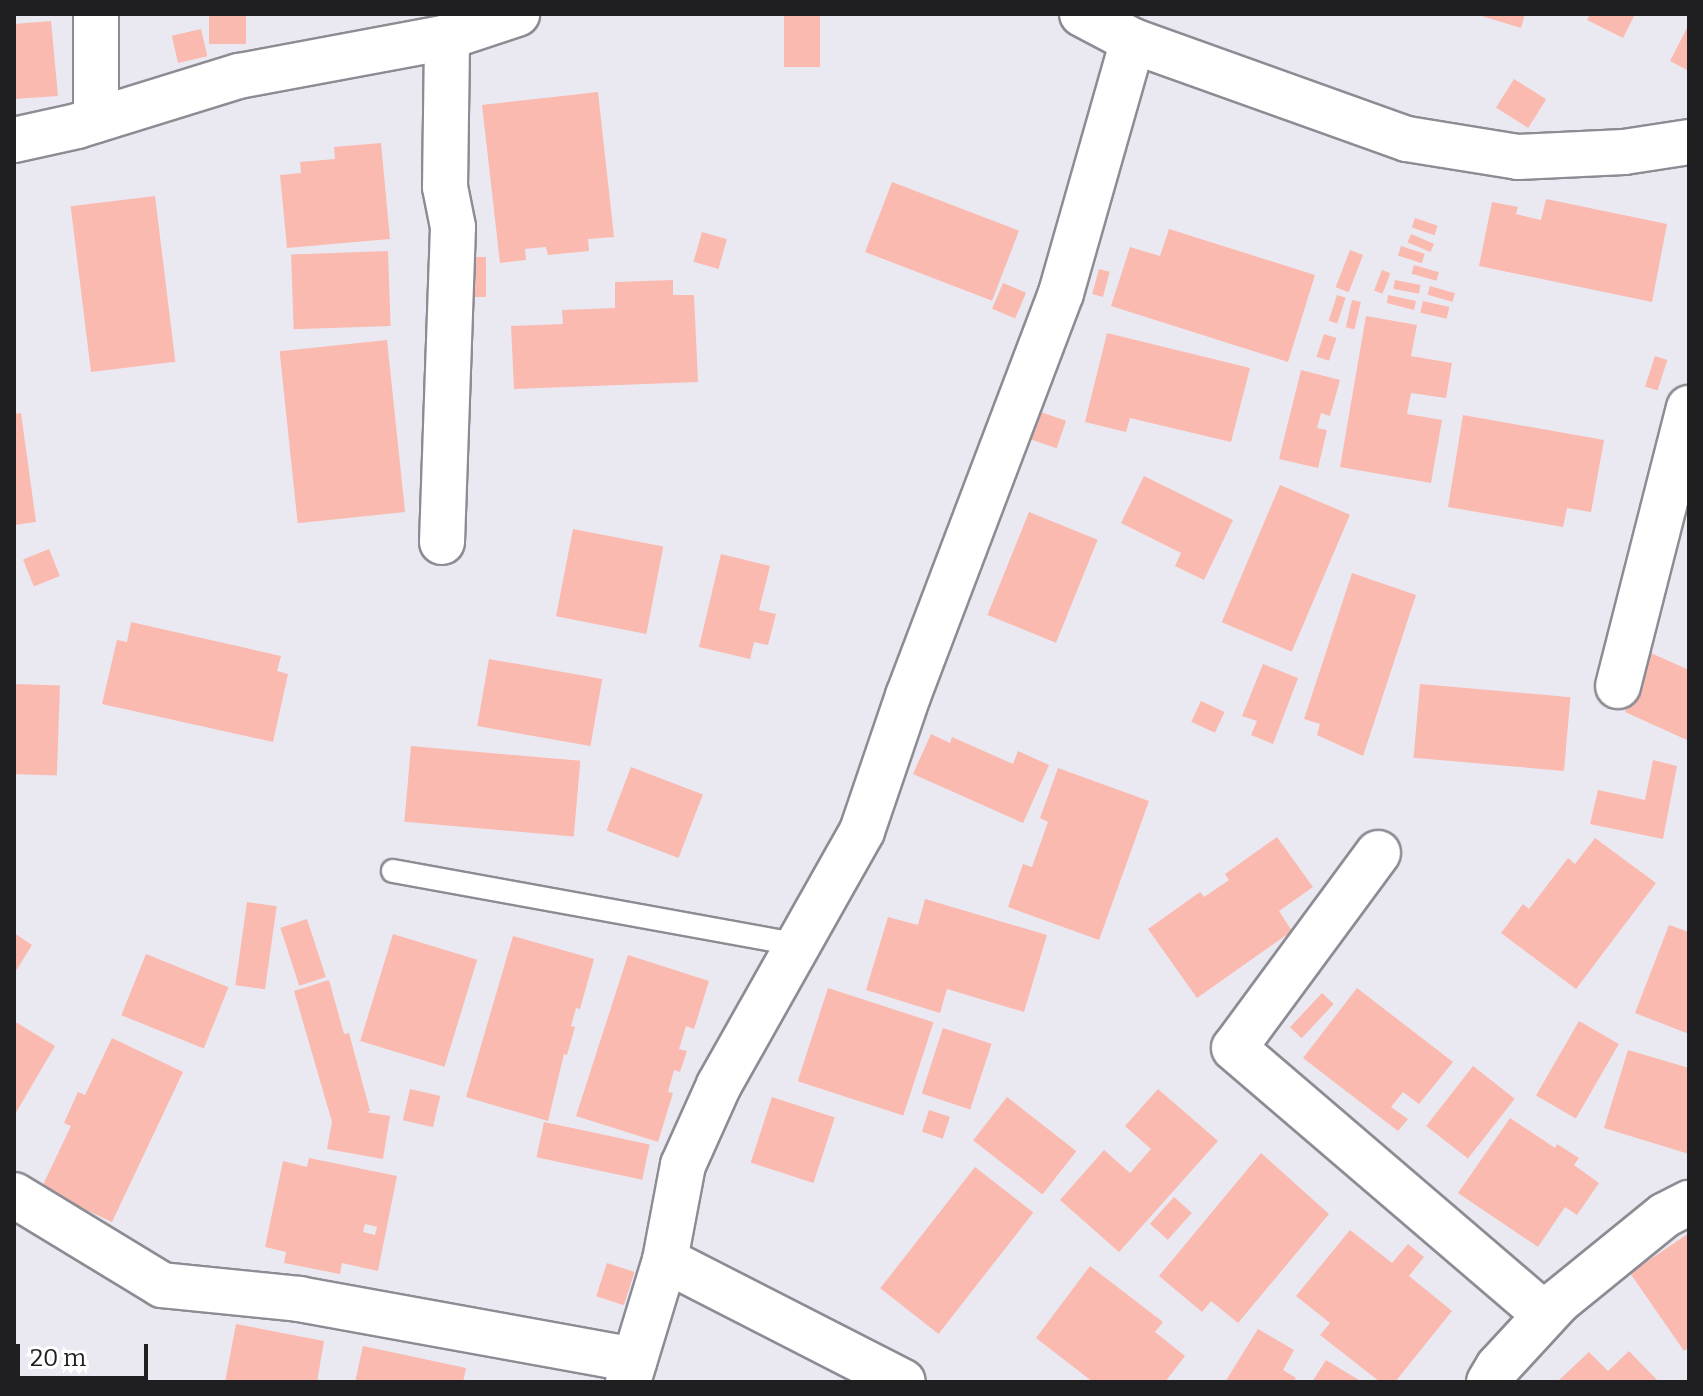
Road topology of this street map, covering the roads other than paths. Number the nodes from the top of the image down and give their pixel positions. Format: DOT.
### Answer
graph roads {
  1 [pos="96,14"];
  2 [pos="517,14"];
  3 [pos="1082,14"];
  4 [pos="459,27"];
  5 [pos="1133,41"];
  6 [pos="96,120"];
  7 [pos="14,140"];
  8 [pos="1689,142"];
  9 [pos="1689,408"];
  10 [pos="442,542"];
  11 [pos="1618,686"];
  12 [pos="1378,853"];
  13 [pos="393,871"];
  14 [pos="800,945"];
  15 [pos="14,1195"];
  16 [pos="1689,1203"];
  17 [pos="665,1260"];
  18 [pos="1545,1315"];
  19 [pos="632,1371"];
  20 [pos="903,1382"];
  21 [pos="1489,1382"];
  1 -- 6 [label="street"];
  2 -- 4 [label="street"];
  3 -- 5 [label="street"];
  4 -- 6 [label="street"];
  4 -- 10 [label="street"];
  5 -- 8 [label="street"];
  5 -- 14 [label="street"];
  6 -- 7 [label="street"];
  9 -- 11 [label="street"];
  12 -- 18 [label="street"];
  13 -- 14 [label="lane"];
  14 -- 17 [label="street"];
  15 -- 19 [label="street"];
  16 -- 18 [label="street"];
  17 -- 19 [label="street"];
  17 -- 20 [label="street"];
  18 -- 21 [label="street"];
}
